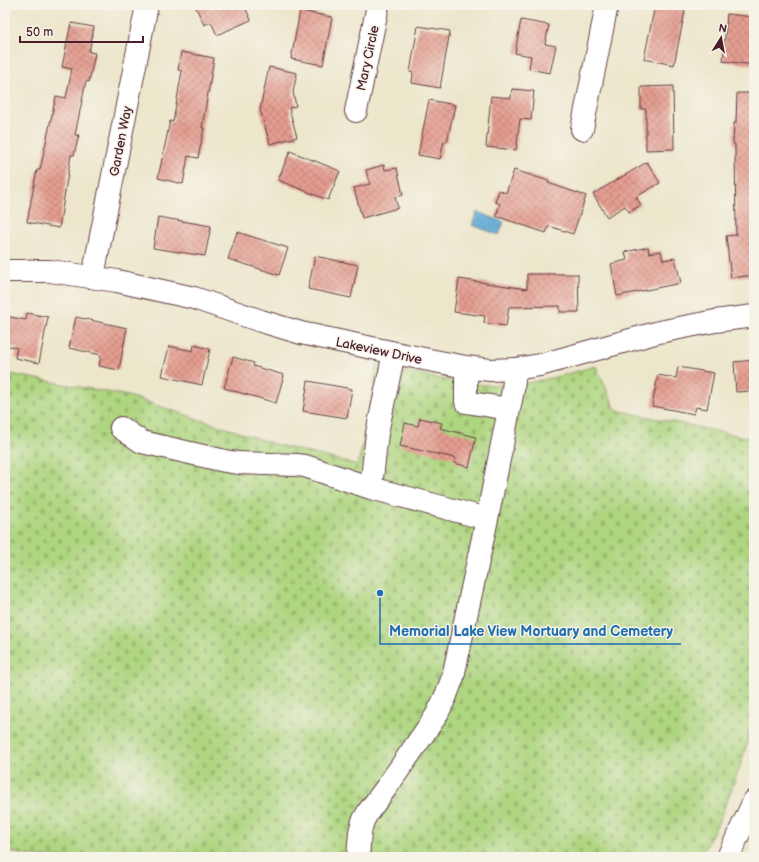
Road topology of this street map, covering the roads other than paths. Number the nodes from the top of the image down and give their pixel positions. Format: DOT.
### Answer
graph roads {
  1 [pos="147,5"];
  2 [pos="378,5"];
  3 [pos="607,5"];
  4 [pos="356,111"];
  5 [pos="582,129"];
  6 [pos="5,271"];
  7 [pos="93,276"];
  8 [pos="754,316"];
  9 [pos="394,353"];
  10 [pos="466,367"];
  11 [pos="516,369"];
  12 [pos="509,409"];
  13 [pos="121,428"];
  14 [pos="372,488"];
  15 [pos="487,519"];
  16 [pos="754,801"];
  17 [pos="358,857"];
  18 [pos="728,857"];
  1 -- 7 [label="street, Garden Way"];
  2 -- 4 [label="street, Mary Circle"];
  3 -- 5 [label="street"];
  6 -- 7 [label="street, Lakeview Drive"];
  7 -- 9 [label="street, Lakeview Drive"];
  8 -- 11 [label="street, Lakeview Drive"];
  9 -- 10 [label="street, Lakeview Drive"];
  9 -- 14 [label="street"];
  10 -- 11 [label="street, Lakeview Drive"];
  10 -- 12 [label="street"];
  11 -- 12 [label="street"];
  12 -- 15 [label="street"];
  13 -- 14 [label="street"];
  14 -- 15 [label="street"];
  15 -- 17 [label="street"];
  16 -- 18 [label="street"];
}
